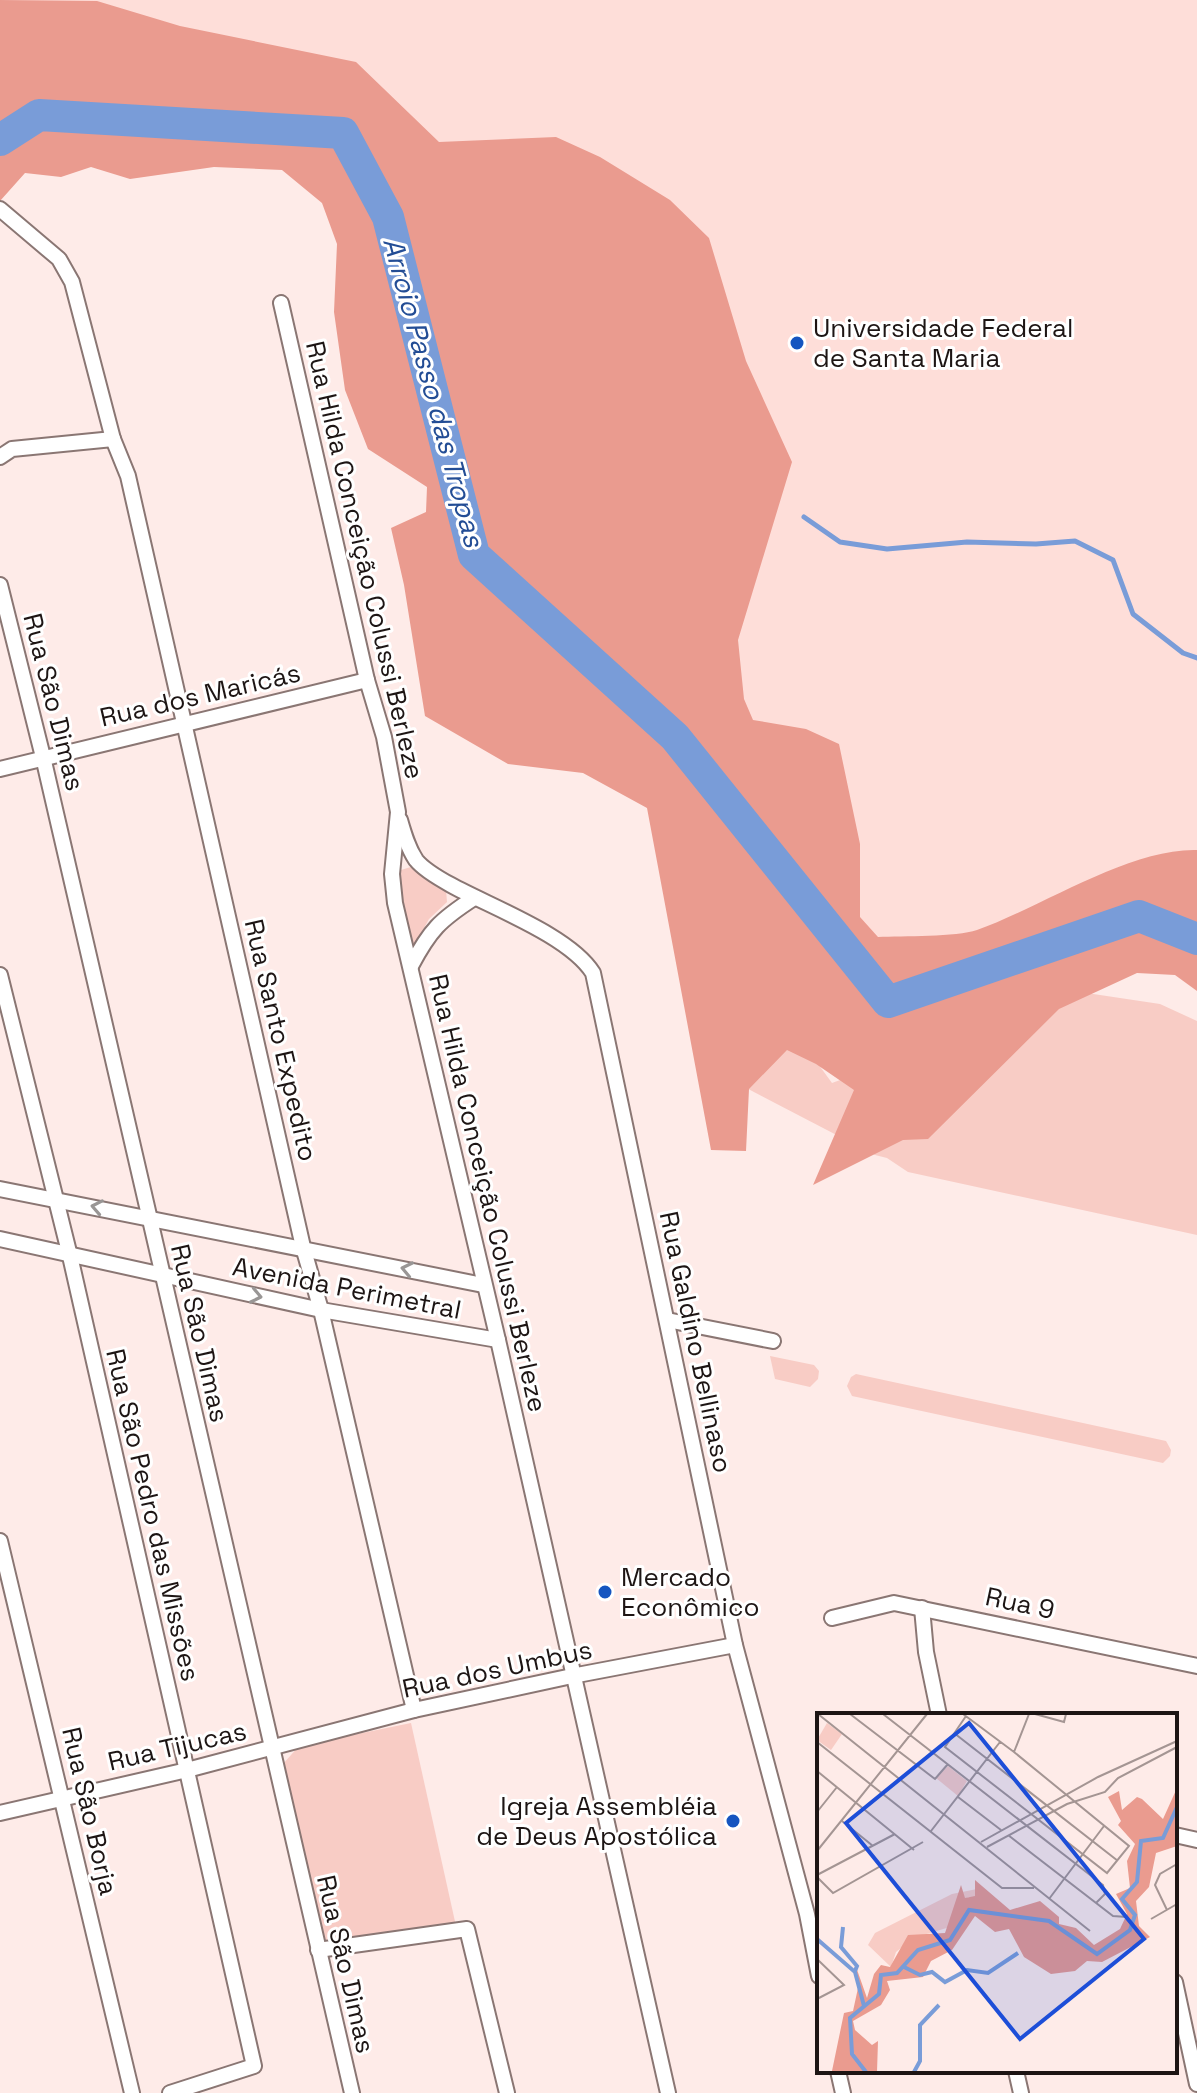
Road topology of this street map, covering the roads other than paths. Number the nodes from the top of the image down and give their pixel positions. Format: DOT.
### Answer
graph roads {
  1 [pos="0,209"];
  2 [pos="281,303"];
  3 [pos="113,439"];
  4 [pos="0,457"];
  5 [pos="0,585"];
  6 [pos="367,680"];
  7 [pos="186,724"];
  8 [pos="43,757"];
  9 [pos="0,769"];
  10 [pos="398,812"];
  11 [pos="415,857"];
  12 [pos="393,866"];
  13 [pos="474,898"];
  14 [pos="411,966"];
  15 [pos="0,975"];
  16 [pos="0,1189"];
  17 [pos="56,1198"];
  18 [pos="148,1216"];
  19 [pos="0,1239"];
  20 [pos="303,1247"];
  21 [pos="70,1256"];
  22 [pos="162,1275"];
  23 [pos="483,1285"];
  24 [pos="321,1310"];
  25 [pos="667,1320"];
  26 [pos="498,1340"];
  27 [pos="773,1341"];
  28 [pos="0,1541"];
  29 [pos="922,1608"];
  30 [pos="832,1618"];
  31 [pos="735,1645"];
  32 [pos="1197,1666"];
  33 [pos="572,1676"];
  34 [pos="414,1710"];
  35 [pos="939,1713"];
  36 [pos="272,1749"];
  37 [pos="187,1770"];
  38 [pos="62,1797"];
  39 [pos="0,1813"];
  40 [pos="1177,1835"];
  41 [pos="1197,1840"];
  42 [pos="318,1950"];
  43 [pos="817,1966"];
  44 [pos="1177,1991"];
  45 [pos="838,2073"];
  46 [pos="1016,2073"];
  47 [pos="1197,2084"];
  48 [pos="132,2093"];
  49 [pos="170,2093"];
  50 [pos="352,2093"];
  51 [pos="507,2093"];
  52 [pos="668,2093"];
  53 [pos="843,2093"];
  54 [pos="1021,2093"];
  1 -- 3 [label="street, Rua Santo Expedito"];
  2 -- 6 [label="street, Rua Hilda Conceição Colussi Berleze"];
  3 -- 4 [label="street"];
  3 -- 7 [label="street, Rua Santo Expedito"];
  5 -- 8 [label="street, Rua São Dimas"];
  6 -- 7 [label="street, Rua dos Maricás"];
  6 -- 10 [label="street, Rua Hilda Conceição Colussi Berleze"];
  7 -- 8 [label="street, Rua dos Maricás"];
  7 -- 20 [label="street, Rua Santo Expedito"];
  8 -- 9 [label="street, Rua dos Maricás"];
  8 -- 18 [label="street, Rua São Dimas"];
  10 -- 11 [label="street, Rua Galdino Bellinaso"];
  10 -- 12 [label="street, Rua Hilda Conceição Colussi Berleze"];
  11 -- 12 [label="street"];
  11 -- 13 [label="street, Rua Galdino Bellinaso"];
  12 -- 14 [label="street, Rua Hilda Conceição Colussi Berleze"];
  13 -- 14 [label="street"];
  13 -- 25 [label="street, Rua Galdino Bellinaso"];
  14 -- 23 [label="street, Rua Hilda Conceição Colussi Berleze"];
  15 -- 17 [label="street, Rua São Pedro das Missões"];
  16 -- 17 [label="street, Avenida Perimetral"];
  18 -- 17 [label="street, Avenida Perimetral, one-way"];
  17 -- 21 [label="street, Rua São Pedro das Missões"];
  18 -- 20 [label="street, Avenida Perimetral"];
  18 -- 22 [label="street, Rua São Dimas"];
  19 -- 21 [label="street, Avenida Perimetral"];
  23 -- 20 [label="street, Avenida Perimetral, one-way"];
  20 -- 24 [label="street, Rua Santo Expedito"];
  21 -- 22 [label="street, Avenida Perimetral"];
  21 -- 37 [label="street, Rua São Pedro das Missões"];
  22 -- 24 [label="street, Avenida Perimetral, one-way"];
  22 -- 36 [label="street, Rua São Dimas"];
  23 -- 26 [label="street, Rua Hilda Conceição Colussi Berleze"];
  24 -- 26 [label="street, Avenida Perimetral"];
  24 -- 34 [label="street, Rua Santo Expedito"];
  25 -- 27 [label="street"];
  25 -- 31 [label="street, Rua Galdino Bellinaso"];
  26 -- 33 [label="street, Rua Hilda Conceição Colussi Berleze"];
  28 -- 38 [label="street, Rua São Borja"];
  29 -- 30 [label="street, Rua 9"];
  29 -- 32 [label="street, Rua 9"];
  29 -- 35 [label="street"];
  31 -- 33 [label="street, Rua dos Umbus"];
  31 -- 43 [label="street, Rua Galdino Bellinaso"];
  33 -- 34 [label="street, Rua dos Umbus"];
  33 -- 52 [label="street, Rua Hilda Conceição Colussi Berleze"];
  34 -- 36 [label="street, Rua dos Umbus"];
  36 -- 37 [label="street, Rua Tijucas"];
  36 -- 42 [label="street, Rua São Dimas"];
  37 -- 38 [label="street, Rua Tijucas"];
  37 -- 49 [label="street, Rua São Pedro das Missões"];
  38 -- 39 [label="street, Rua Tijucas"];
  38 -- 48 [label="street, Rua São Borja"];
  40 -- 41 [label="street"];
  42 -- 50 [label="street, Rua São Dimas"];
  42 -- 51 [label="street"];
  44 -- 47 [label="street"];
  45 -- 53 [label="street"];
  46 -- 54 [label="street"];
}
